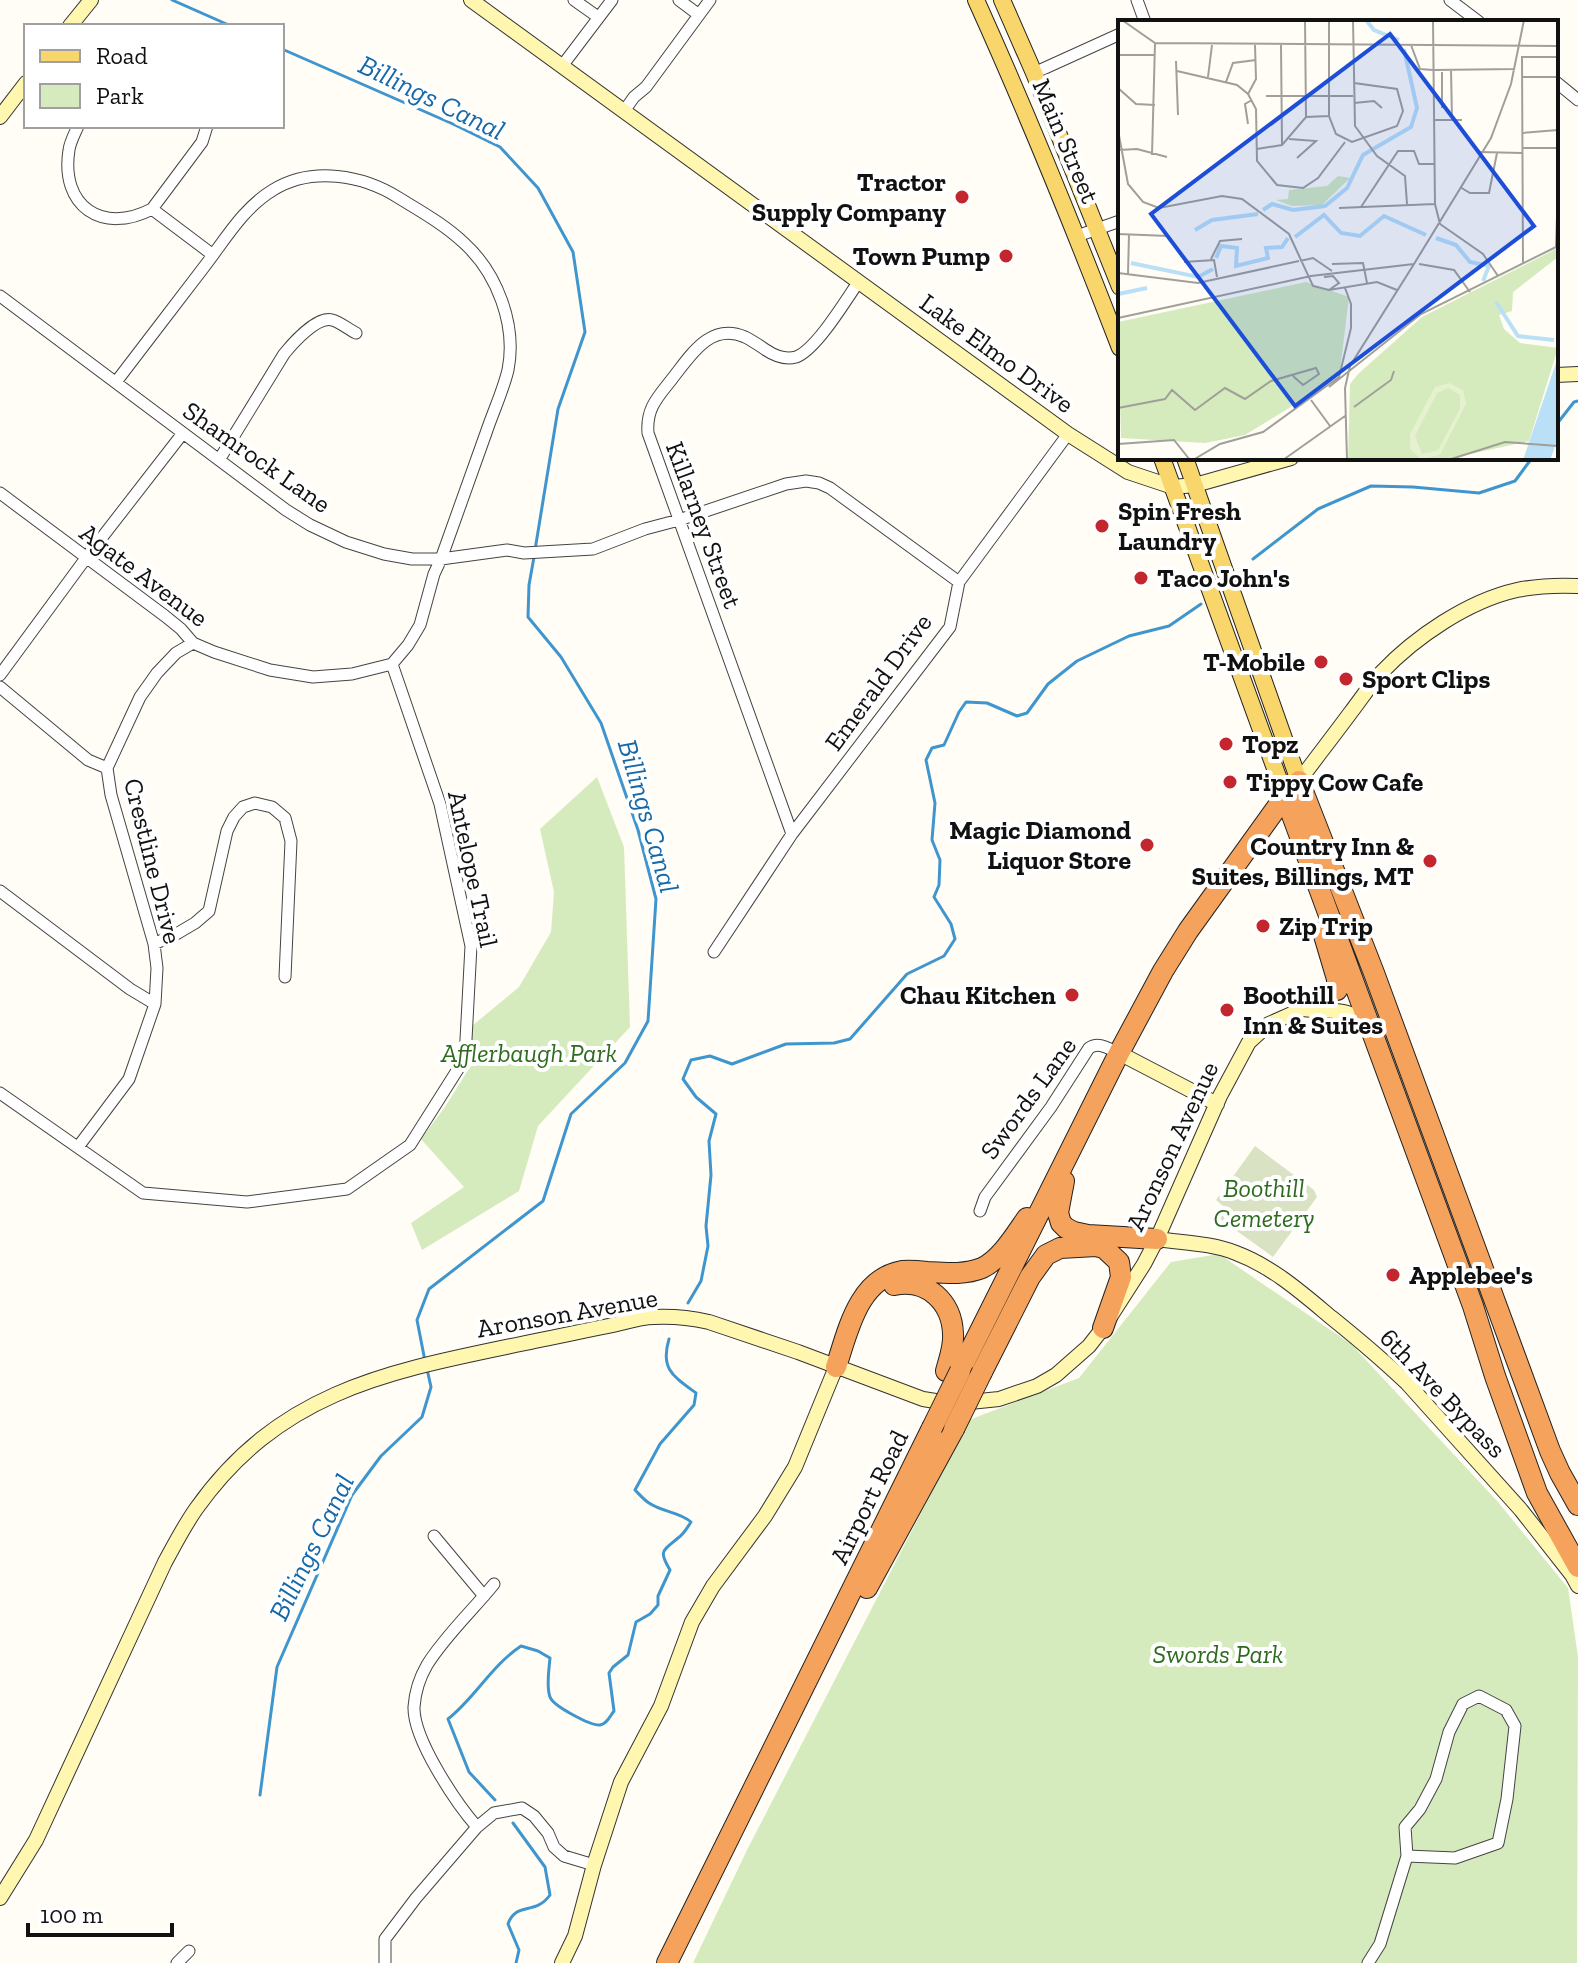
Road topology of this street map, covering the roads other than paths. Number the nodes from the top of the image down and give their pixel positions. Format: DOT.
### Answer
graph roads {
  1 [pos="91,0"];
  2 [pos="471,0"];
  3 [pos="574,0"];
  4 [pos="612,0"];
  5 [pos="679,0"];
  6 [pos="710,0"];
  7 [pos="976,0"];
  8 [pos="1002,0"];
  9 [pos="1137,0"];
  10 [pos="1450,0"];
  11 [pos="699,15"];
  12 [pos="598,17"];
  13 [pos="1144,20"];
  14 [pos="1476,20"];
  15 [pos="72,24"];
  16 [pos="1118,35"];
  17 [pos="562,66"];
  18 [pos="1034,73"];
  19 [pos="1558,84"];
  20 [pos="24,86"];
  21 [pos="1578,100"];
  22 [pos="624,111"];
  23 [pos="0,117"];
  24 [pos="77,128"];
  25 [pos="206,128"];
  26 [pos="152,209"];
  27 [pos="1118,222"];
  28 [pos="1098,229"];
  29 [pos="1077,236"];
  30 [pos="213,255"];
  31 [pos="859,281"];
  32 [pos="1118,282"];
  33 [pos="0,296"];
  34 [pos="356,333"];
  35 [pos="1118,343"];
  36 [pos="1578,374"];
  37 [pos="1558,375"];
  38 [pos="116,382"];
  39 [pos="183,433"];
  40 [pos="1068,434"];
  41 [pos="219,460"];
  42 [pos="1163,460"];
  43 [pos="1186,460"];
  44 [pos="1284,460"];
  45 [pos="1195,485"];
  46 [pos="1173,487"];
  47 [pos="0,493"];
  48 [pos="679,520"];
  49 [pos="86,558"];
  50 [pos="441,559"];
  51 [pos="959,582"];
  52 [pos="1578,586"];
  53 [pos="193,643"];
  54 [pos="392,664"];
  55 [pos="0,675"];
  56 [pos="0,687"];
  57 [pos="107,768"];
  58 [pos="1292,789"];
  59 [pos="792,834"];
  60 [pos="0,891"];
  61 [pos="154,944"];
  62 [pos="714,952"];
  63 [pos="1374,973"];
  64 [pos="285,977"];
  65 [pos="1346,986"];
  66 [pos="155,1004"];
  67 [pos="1303,1009"];
  68 [pos="1370,1027"];
  69 [pos="1119,1053"];
  70 [pos="0,1093"];
  71 [pos="1217,1104"];
  72 [pos="1073,1146"];
  73 [pos="78,1147"];
  74 [pos="1056,1181"];
  75 [pos="980,1211"];
  76 [pos="1157,1239"];
  77 [pos="1182,1243"];
  78 [pos="860,1304"];
  79 [pos="1103,1328"];
  80 [pos="836,1367"];
  81 [pos="953,1371"];
  82 [pos="1530,1470"];
  83 [pos="1578,1505"];
  84 [pos="434,1536"];
  85 [pos="1578,1545"];
  86 [pos="1578,1567"];
  87 [pos="494,1584"];
  88 [pos="1578,1586"];
  89 [pos="484,1596"];
  90 [pos="818,1660"];
  91 [pos="477,1827"];
  92 [pos="1407,1856"];
  93 [pos="594,1865"];
  94 [pos="0,1898"];
  95 [pos="189,1951"];
  96 [pos="177,1963"];
  97 [pos="385,1963"];
  98 [pos="562,1963"];
  99 [pos="667,1963"];
  100 [pos="1368,1963"];
  1 -- 15 [label="main road"];
  2 -- 17 [label="main road, Lake Elmo Drive"];
  3 -- 12 [label="street"];
  4 -- 12 [label="street"];
  5 -- 11 [label="street"];
  6 -- 11 [label="street"];
  7 -- 29 [label="main road, Main Street"];
  8 -- 18 [label="main road, Main Street"];
  9 -- 13 [label="street"];
  10 -- 14 [label="street"];
  11 -- 22 [label="street"];
  12 -- 17 [label="street"];
  16 -- 18 [label="street"];
  17 -- 22 [label="main road, Lake Elmo Drive"];
  18 -- 28 [label="main road, Main Street"];
  19 -- 21 [label="street"];
  20 -- 23 [label="main road"];
  22 -- 31 [label="main road, Lake Elmo Drive"];
  24 -- 26 [label="street"];
  25 -- 26 [label="street"];
  26 -- 30 [label="street"];
  27 -- 28 [label="street"];
  28 -- 29 [label="street"];
  28 -- 32 [label="main road, Main Street"];
  29 -- 35 [label="main road, Main Street"];
  30 -- 38 [label="street"];
  30 -- 50 [label="street"];
  31 -- 40 [label="main road, Lake Elmo Drive"];
  31 -- 48 [label="street, Killarney Street"];
  33 -- 38 [label="street, Shamrock Lane"];
  34 -- 41 [label="street"];
  36 -- 37 [label="main road"];
  38 -- 39 [label="street, Shamrock Lane"];
  39 -- 41 [label="street, Shamrock Lane"];
  39 -- 49 [label="street"];
  40 -- 46 [label="main road, Lake Elmo Drive"];
  40 -- 51 [label="street, Emerald Drive"];
  41 -- 50 [label="street, Shamrock Lane"];
  42 -- 46 [label="main road"];
  43 -- 45 [label="main road"];
  44 -- 45 [label="main road, Lake Elmo Drive"];
  45 -- 46 [label="main road, Lake Elmo Drive"];
  45 -- 58 [label="main road"];
  46 -- 58 [label="main road"];
  47 -- 49 [label="street, Agate Avenue"];
  48 -- 50 [label="street, Shamrock Lane"];
  48 -- 51 [label="street"];
  48 -- 59 [label="street, Killarney Street"];
  49 -- 53 [label="street, Agate Avenue"];
  49 -- 55 [label="street"];
  50 -- 54 [label="street"];
  51 -- 59 [label="street, Emerald Drive"];
  52 -- 58 [label="main road"];
  53 -- 54 [label="street, Agate Avenue"];
  53 -- 57 [label="street, Crestline Drive"];
  54 -- 73 [label="street, Antelope Trail"];
  56 -- 57 [label="street"];
  57 -- 61 [label="street, Crestline Drive"];
  58 -- 63 [label="highway"];
  58 -- 65 [label="highway"];
  58 -- 69 [label="highway, Airport Road"];
  59 -- 62 [label="street, Emerald Drive"];
  60 -- 66 [label="street"];
  61 -- 64 [label="street"];
  61 -- 66 [label="street, Crestline Drive"];
  63 -- 65 [label="main road, Aronson Avenue"];
  63 -- 83 [label="highway"];
  65 -- 67 [label="main road, Aronson Avenue"];
  65 -- 68 [label="highway"];
  66 -- 73 [label="street, Crestline Drive"];
  67 -- 68 [label="main road, Aronson Avenue"];
  67 -- 71 [label="main road, Aronson Avenue"];
  68 -- 82 [label="highway"];
  69 -- 71 [label="main road, Swords Lane"];
  69 -- 72 [label="highway, Airport Road"];
  69 -- 75 [label="street, Swords Lane"];
  70 -- 73 [label="street, Antelope Trail"];
  71 -- 76 [label="main road, Aronson Avenue"];
  72 -- 74 [label="highway, Airport Road"];
  72 -- 76 [label="highway"];
  74 -- 78 [label="highway"];
  74 -- 81 [label="highway, Airport Road"];
  76 -- 77 [label="main road, 6th Ave Bypass"];
  76 -- 79 [label="main road, Aronson Avenue"];
  77 -- 79 [label="main road"];
  77 -- 88 [label="main road, 6th Ave Bypass"];
  78 -- 80 [label="highway"];
  78 -- 81 [label="highway"];
  79 -- 80 [label="main road, Aronson Avenue"];
  79 -- 90 [label="highway, bridge"];
  80 -- 93 [label="main road"];
  80 -- 94 [label="main road, Aronson Avenue"];
  81 -- 90 [label="highway, Airport Road, bridge"];
  82 -- 85 [label="highway"];
  82 -- 86 [label="highway"];
  84 -- 89 [label="street"];
  87 -- 89 [label="street"];
  89 -- 91 [label="street"];
  90 -- 99 [label="highway, Airport Road"];
  91 -- 93 [label="street"];
  91 -- 97 [label="street"];
  92 -- 92 [label="street"];
  92 -- 100 [label="street"];
  93 -- 98 [label="main road"];
  95 -- 96 [label="street"];
}
